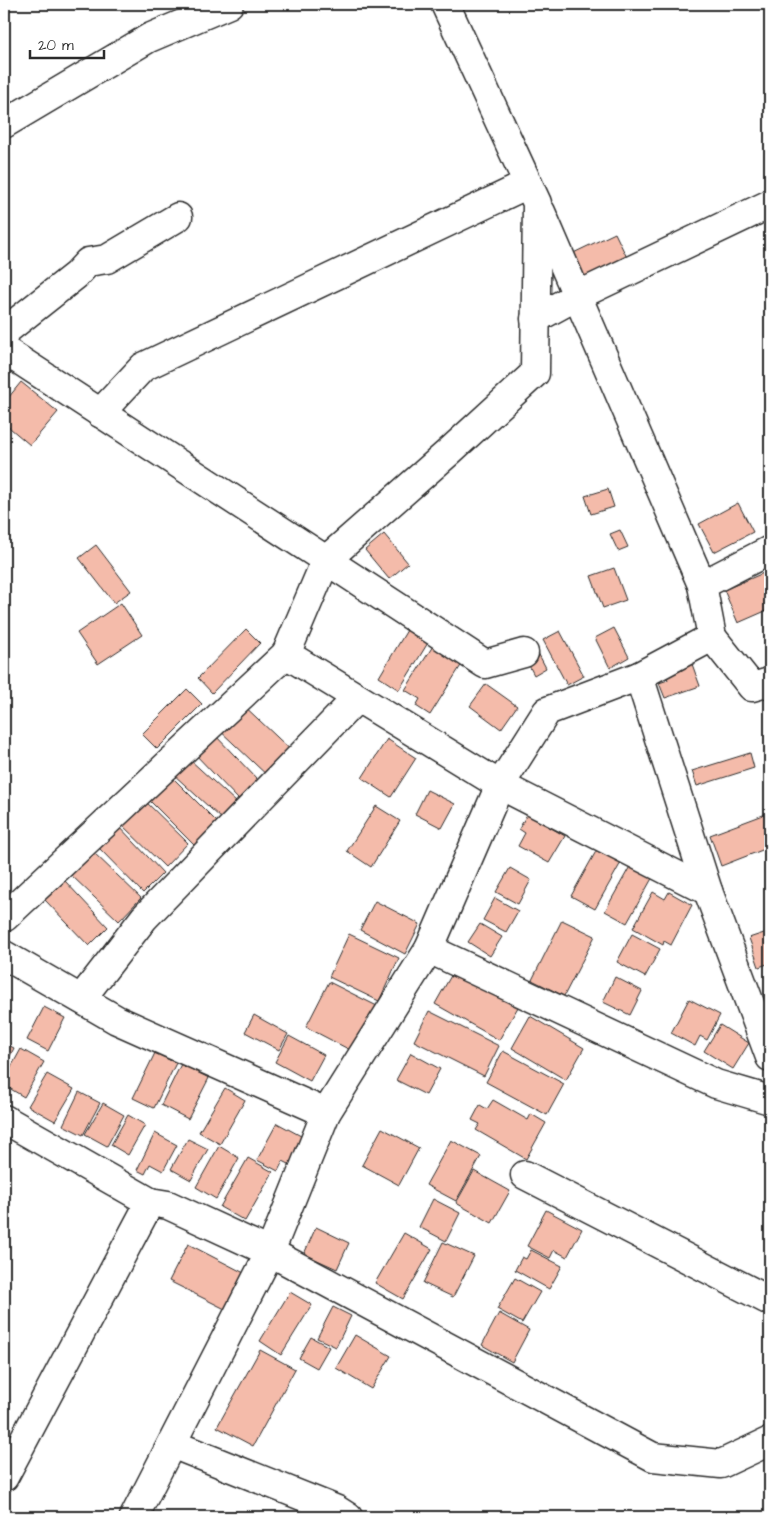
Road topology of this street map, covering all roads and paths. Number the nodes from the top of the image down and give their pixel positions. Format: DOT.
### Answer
graph roads {
  1 [pos="229,4"];
  2 [pos="445,4"];
  3 [pos="4,124"];
  4 [pos="533,194"];
  5 [pos="770,204"];
  6 [pos="178,217"];
  7 [pos="578,296"];
  8 [pos="535,319"];
  9 [pos="4,332"];
  10 [pos="4,350"];
  11 [pos="100,413"];
  12 [pos="770,550"];
  13 [pos="326,560"];
  14 [pos="702,585"];
  15 [pos="712,637"];
  16 [pos="524,653"];
  17 [pos="286,654"];
  18 [pos="639,676"];
  19 [pos="770,682"];
  20 [pos="357,698"];
  21 [pos="500,785"];
  22 [pos="708,891"];
  23 [pos="4,917"];
  24 [pos="429,949"];
  25 [pos="4,955"];
  26 [pos="81,999"];
  27 [pos="770,1057"];
  28 [pos="770,1100"];
  29 [pos="326,1113"];
  30 [pos="4,1119"];
  31 [pos="525,1175"];
  32 [pos="150,1202"];
  33 [pos="270,1252"];
  34 [pos="770,1301"];
  35 [pos="770,1441"];
  36 [pos="172,1444"];
  37 [pos="4,1477"];
  38 [pos="134,1517"];
  39 [pos="348,1517"];
  1 -- 3 [label="street"];
  2 -- 4 [label="street"];
  4 -- 7 [label="street"];
  4 -- 8 [label="street"];
  4 -- 11 [label="street"];
  5 -- 7 [label="street"];
  6 -- 9 [label="street"];
  7 -- 8 [label="street"];
  7 -- 14 [label="street"];
  8 -- 13 [label="street"];
  10 -- 11 [label="street"];
  11 -- 13 [label="street"];
  12 -- 14 [label="street"];
  13 -- 16 [label="street"];
  13 -- 17 [label="street"];
  14 -- 15 [label="street"];
  15 -- 18 [label="street"];
  15 -- 19 [label="street"];
  17 -- 20 [label="street"];
  17 -- 23 [label="street"];
  18 -- 21 [label="street"];
  18 -- 22 [label="street"];
  20 -- 21 [label="street"];
  20 -- 26 [label="street"];
  21 -- 22 [label="street"];
  21 -- 24 [label="street"];
  22 -- 27 [label="street"];
  24 -- 28 [label="street"];
  24 -- 29 [label="street"];
  25 -- 26 [label="street"];
  26 -- 29 [label="street"];
  29 -- 33 [label="street"];
  30 -- 32 [label="street"];
  31 -- 34 [label="street"];
  32 -- 33 [label="street"];
  32 -- 37 [label="street"];
  33 -- 35 [label="street"];
  33 -- 36 [label="street"];
  36 -- 38 [label="street"];
  36 -- 39 [label="street"];
}
